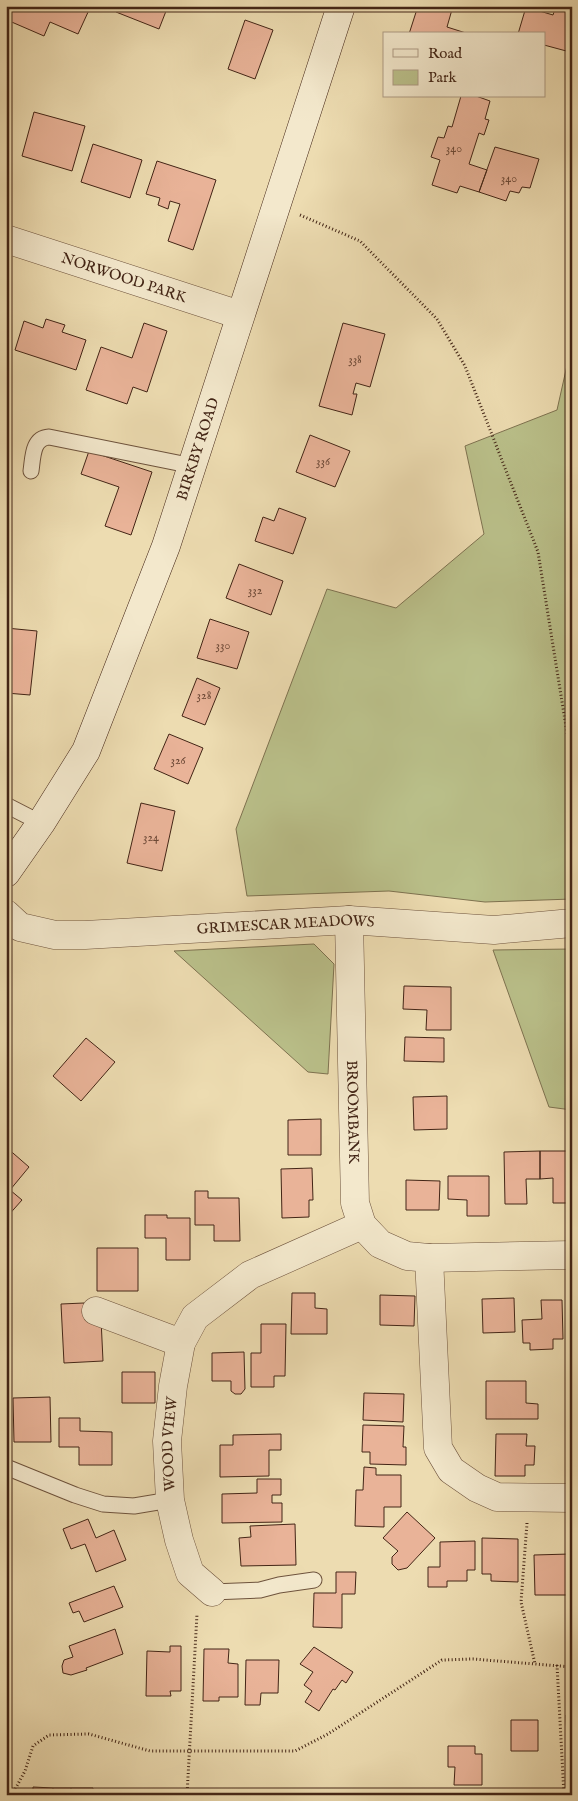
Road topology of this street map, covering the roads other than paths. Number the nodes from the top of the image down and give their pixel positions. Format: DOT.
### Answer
graph roads {
  1 [pos="336,8"];
  2 [pos="6,239"];
  3 [pos="240,315"];
  4 [pos="193,466"];
  5 [pos="31,471"];
  6 [pos="6,805"];
  7 [pos="42,823"];
  8 [pos="6,873"];
  9 [pos="349,920"];
  10 [pos="572,923"];
  11 [pos="11,927"];
  12 [pos="362,1225"];
  13 [pos="572,1254"];
  14 [pos="429,1258"];
  15 [pos="96,1311"];
  16 [pos="181,1343"];
  17 [pos="6,1467"];
  18 [pos="572,1498"];
  19 [pos="170,1500"];
  20 [pos="314,1580"];
  21 [pos="205,1587"];
  1 -- 3 [label="street, BIRKBY ROAD"];
  2 -- 3 [label="street, NORWOOD PARK"];
  3 -- 4 [label="street, BIRKBY ROAD"];
  4 -- 5 [label="lane"];
  4 -- 7 [label="street, BIRKBY ROAD"];
  6 -- 7 [label="lane"];
  7 -- 8 [label="street, BIRKBY ROAD"];
  9 -- 10 [label="street, GRIMESCAR MEADOWS"];
  9 -- 11 [label="street, GRIMESCAR MEADOWS"];
  9 -- 12 [label="street, BROOMBANK"];
  12 -- 14 [label="street, BROOMBANK"];
  12 -- 16 [label="street, WOOD VIEW"];
  13 -- 14 [label="street, BROOMBANK"];
  14 -- 18 [label="street"];
  15 -- 16 [label="street"];
  16 -- 19 [label="street, WOOD VIEW"];
  17 -- 19 [label="lane"];
  19 -- 21 [label="street, WOOD VIEW"];
  20 -- 21 [label="lane"];
}
